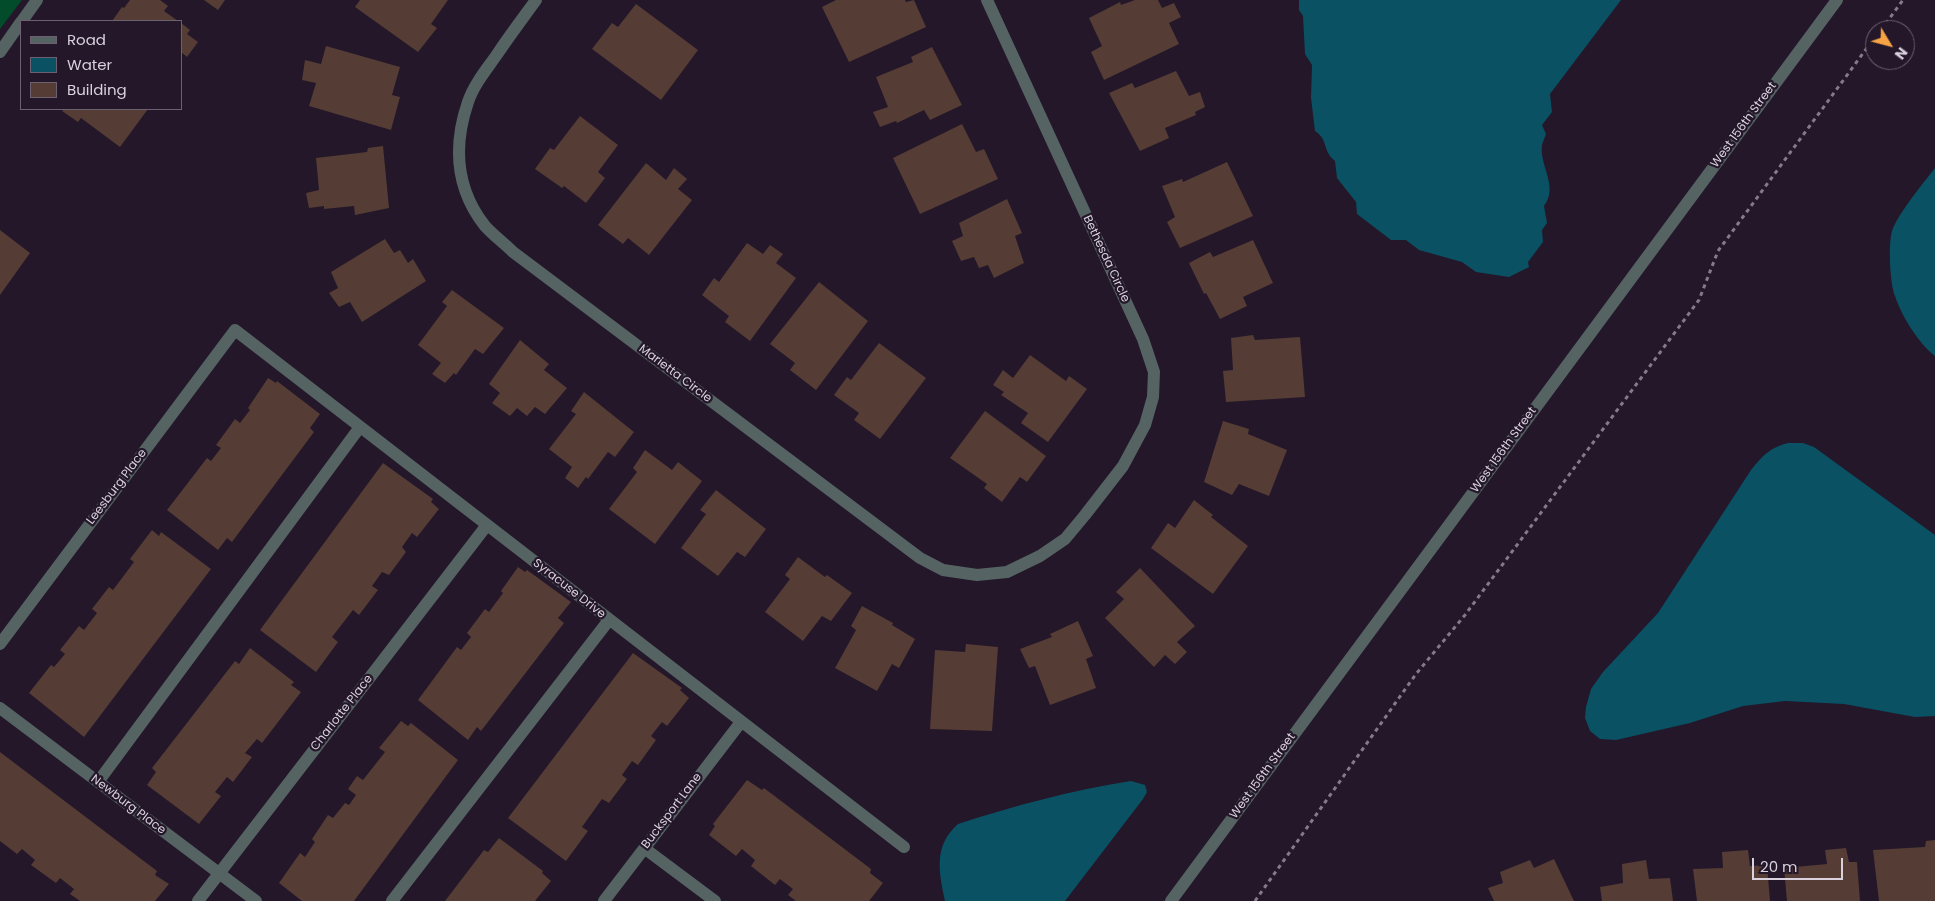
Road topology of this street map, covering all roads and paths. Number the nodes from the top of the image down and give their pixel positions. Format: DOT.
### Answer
graph roads {
  1 [pos="38,0"];
  2 [pos="536,0"];
  3 [pos="987,0"];
  4 [pos="1836,0"];
  5 [pos="1902,0"];
  6 [pos="23,20"];
  7 [pos="1887,20"];
  8 [pos="20,25"];
  9 [pos="0,52"];
  10 [pos="1865,52"];
  11 [pos="235,330"];
  12 [pos="360,427"];
  13 [pos="1085,515"];
  14 [pos="487,525"];
  15 [pos="610,620"];
  16 [pos="0,644"];
  17 [pos="0,708"];
  18 [pos="741,722"];
  19 [pos="98,782"];
  20 [pos="904,847"];
  21 [pos="644,848"];
  22 [pos="219,873"];
  23 [pos="198,901"];
  24 [pos="256,901"];
  25 [pos="392,901"];
  26 [pos="604,901"];
  27 [pos="715,901"];
  28 [pos="1171,901"];
  29 [pos="1255,901"];
  1 -- 6 [label="street"];
  2 -- 13 [label="street, Marietta Circle"];
  3 -- 13 [label="street, Bethesda Circle"];
  4 -- 28 [label="street, West 156th Street"];
  5 -- 7 [label="path"];
  8 -- 9 [label="street"];
  10 -- 29 [label="path"];
  11 -- 12 [label="street, Syracuse Drive"];
  11 -- 16 [label="street, Leesburg Place"];
  12 -- 14 [label="street, Syracuse Drive"];
  12 -- 19 [label="street"];
  14 -- 15 [label="street, Syracuse Drive"];
  14 -- 22 [label="street, Charlotte Place"];
  15 -- 18 [label="street, Syracuse Drive"];
  15 -- 25 [label="street"];
  17 -- 19 [label="street, Newburg Place"];
  18 -- 20 [label="street, Syracuse Drive"];
  18 -- 21 [label="street, Bucksport Lane"];
  19 -- 22 [label="street, Newburg Place"];
  21 -- 26 [label="street, Bucksport Lane"];
  21 -- 27 [label="street"];
  22 -- 23 [label="street, Charlotte Place"];
  22 -- 24 [label="street, Newburg Place"];
}
